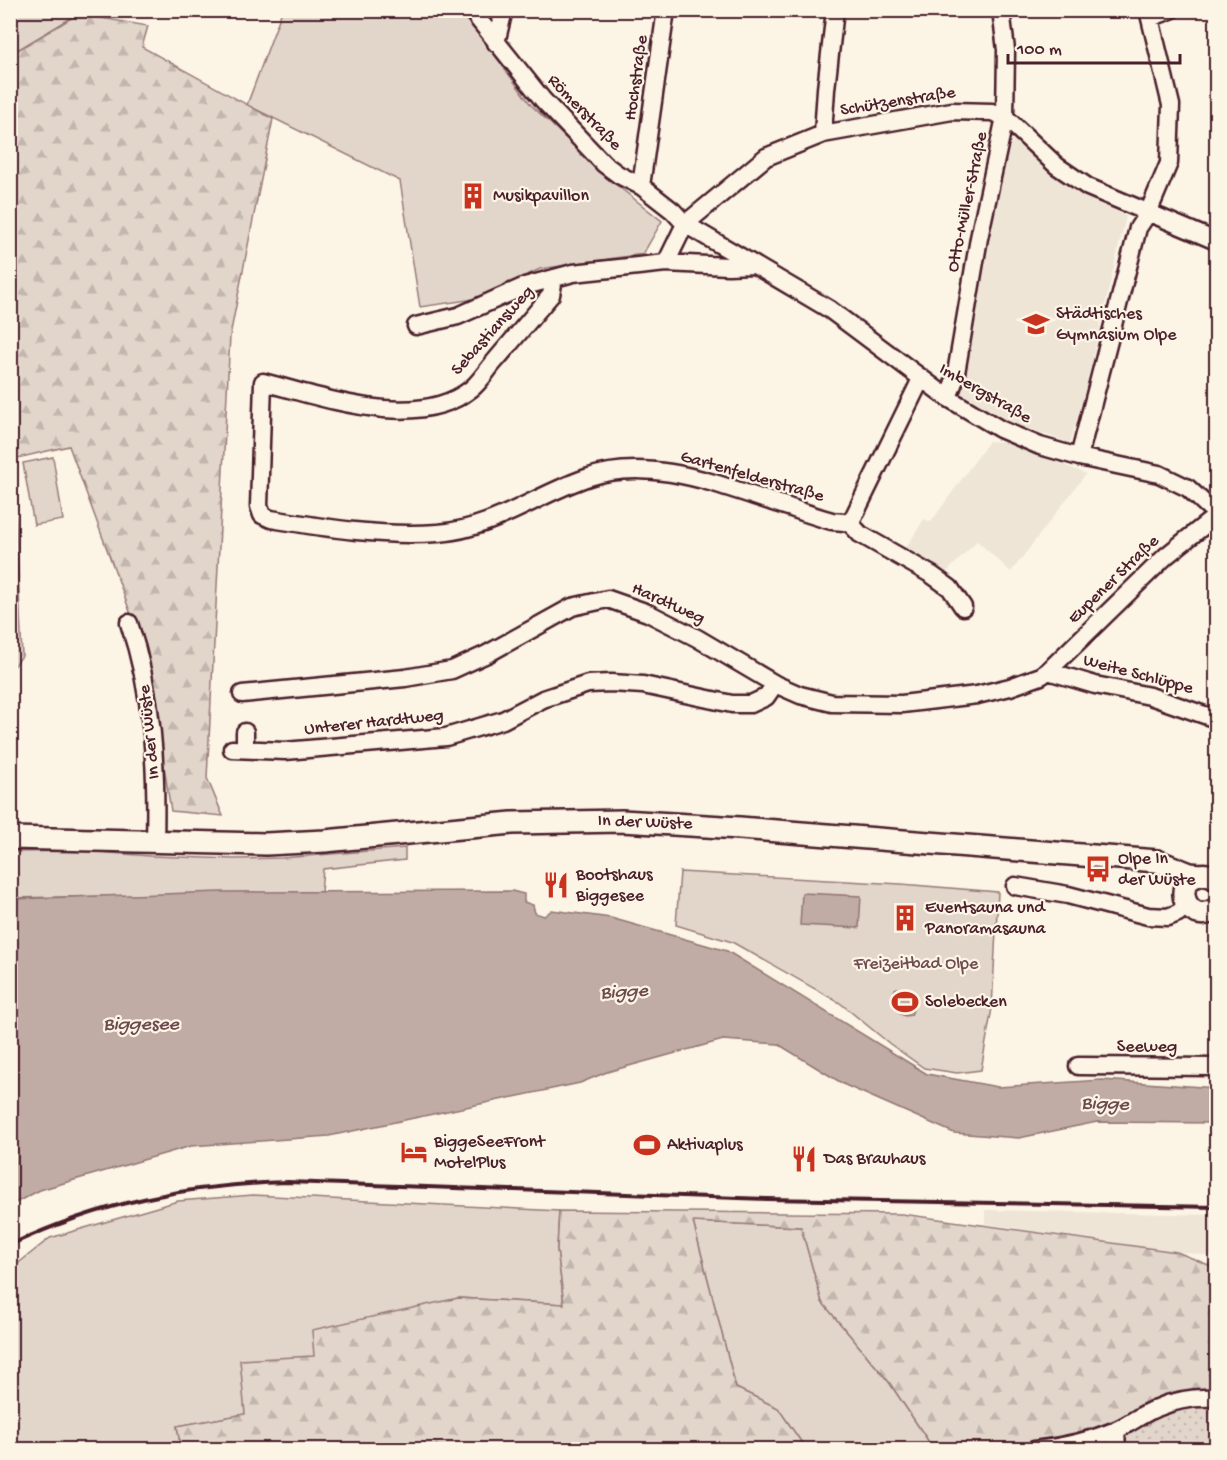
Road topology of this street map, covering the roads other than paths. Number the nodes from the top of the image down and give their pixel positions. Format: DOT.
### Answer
graph roads {
  1 [pos="471,10"];
  2 [pos="504,10"];
  3 [pos="666,10"];
  4 [pos="835,10"];
  5 [pos="1001,10"];
  6 [pos="1171,10"];
  7 [pos="1149,14"];
  8 [pos="496,44"];
  9 [pos="1005,117"];
  10 [pos="823,134"];
  11 [pos="641,186"];
  12 [pos="1148,213"];
  13 [pos="686,224"];
  14 [pos="1216,241"];
  15 [pos="666,263"];
  16 [pos="752,265"];
  17 [pos="554,278"];
  18 [pos="416,326"];
  19 [pos="921,379"];
  20 [pos="948,398"];
  21 [pos="1079,457"];
  22 [pos="261,515"];
  23 [pos="1216,515"];
  24 [pos="850,524"];
  25 [pos="963,607"];
  26 [pos="129,623"];
  27 [pos="1045,674"];
  28 [pos="775,684"];
  29 [pos="242,694"];
  30 [pos="1216,719"];
  31 [pos="245,732"];
  32 [pos="10,838"];
  33 [pos="155,842"];
  34 [pos="1135,861"];
  35 [pos="1210,875"];
  36 [pos="1015,886"];
  37 [pos="1186,899"];
  38 [pos="1216,909"];
  39 [pos="1078,1066"];
  40 [pos="1216,1067"];
  41 [pos="1216,1398"];
  42 [pos="1116,1430"];
  43 [pos="1034,1449"];
  44 [pos="1117,1449"];
  1 -- 8 [label="street, Römerstraße"];
  2 -- 8 [label="street"];
  3 -- 11 [label="street, Hochstraße"];
  4 -- 10 [label="street"];
  5 -- 9 [label="street, Otto-Müller-Straße"];
  6 -- 7 [label="street"];
  7 -- 12 [label="street"];
  8 -- 11 [label="street, Römerstraße"];
  9 -- 10 [label="street, Schützenstraße"];
  9 -- 12 [label="street"];
  9 -- 20 [label="street, Otto-Müller-Straße"];
  10 -- 13 [label="street, Schützenstraße"];
  11 -- 13 [label="street, Römerstraße"];
  12 -- 14 [label="street"];
  12 -- 21 [label="street"];
  13 -- 15 [label="street"];
  13 -- 16 [label="street, Imbergstraße"];
  15 -- 16 [label="street"];
  15 -- 17 [label="street"];
  16 -- 19 [label="street, Imbergstraße"];
  17 -- 18 [label="street"];
  17 -- 22 [label="street, Sebastiansweg"];
  19 -- 20 [label="street, Imbergstraße"];
  19 -- 24 [label="street"];
  20 -- 21 [label="street, Imbergstraße"];
  21 -- 23 [label="street, Imbergstraße"];
  22 -- 24 [label="street, Gartenfelderstraße"];
  23 -- 27 [label="street, Eupener Straße"];
  24 -- 25 [label="street, Gartenfelderstraße"];
  26 -- 33 [label="street, In der Wüste"];
  27 -- 28 [label="street, Hardtweg"];
  27 -- 30 [label="street, Weite Schlüppe"];
  28 -- 29 [label="street, Hardtweg"];
  28 -- 31 [label="street, Unterer Hardtweg"];
  32 -- 33 [label="main road, In der Wüste"];
  33 -- 34 [label="main road, In der Wüste"];
  34 -- 35 [label="main road, In der Wüste"];
  34 -- 37 [label="main road, In der Wüste"];
  35 -- 37 [label="main road"];
  36 -- 37 [label="street"];
  37 -- 38 [label="main road"];
  39 -- 40 [label="street, Seeweg"];
  41 -- 42 [label="street"];
  42 -- 43 [label="street"];
  42 -- 44 [label="street"];
}
